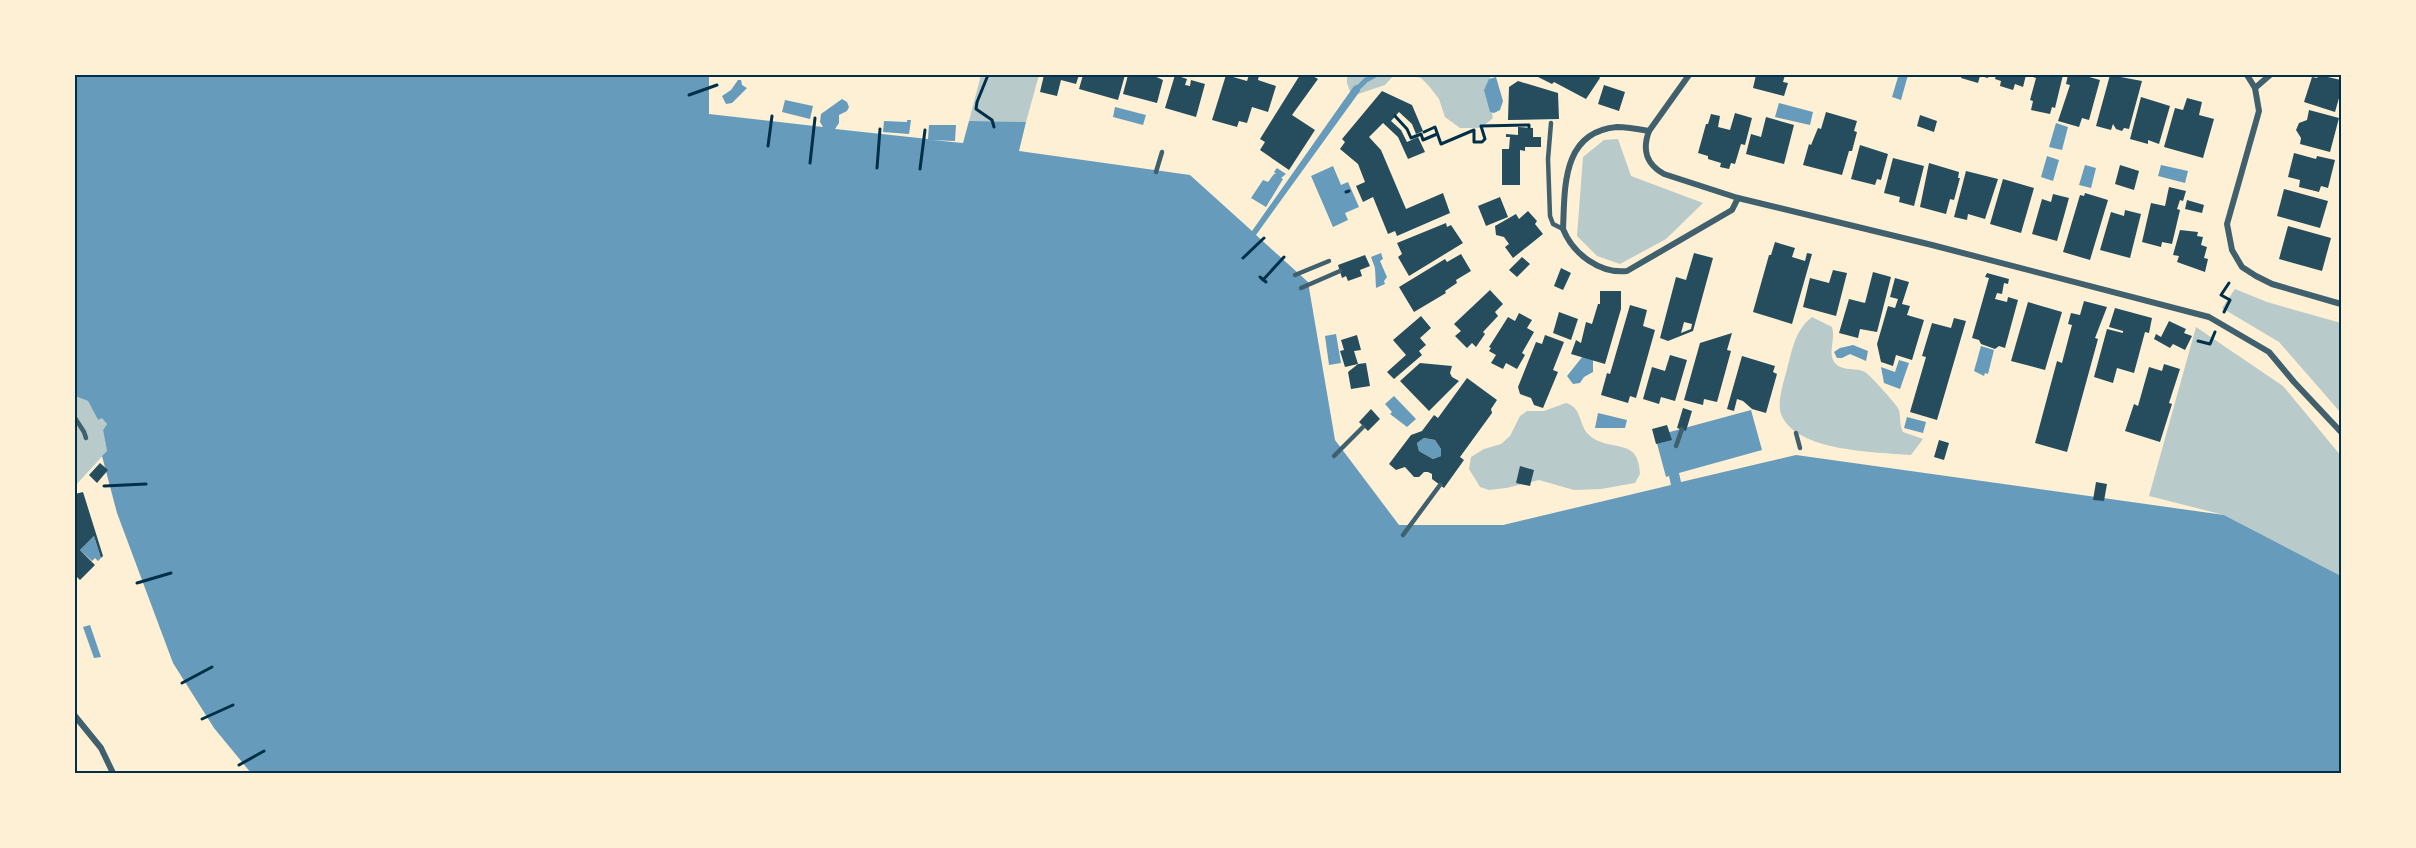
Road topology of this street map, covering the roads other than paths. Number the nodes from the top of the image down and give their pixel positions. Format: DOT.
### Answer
graph roads {
  1 [pos="1689,75"];
  2 [pos="2247,75"];
  3 [pos="2270,75"];
  4 [pos="2255,88"];
  5 [pos="1551,123"];
  6 [pos="1649,131"];
  7 [pos="1162,152"];
  8 [pos="1156,172"];
  9 [pos="1738,198"];
  10 [pos="1563,230"];
  11 [pos="1329,261"];
  12 [pos="1340,272"];
  13 [pos="1295,275"];
  14 [pos="1301,288"];
  15 [pos="2341,304"];
  16 [pos="75,418"];
  17 [pos="1363,427"];
  18 [pos="1682,429"];
  19 [pos="2341,432"];
  20 [pos="1796,433"];
  21 [pos="86,438"];
  22 [pos="1676,446"];
  23 [pos="1800,448"];
  24 [pos="1334,456"];
  25 [pos="1440,485"];
  26 [pos="1403,535"];
  27 [pos="75,716"];
  28 [pos="113,773"];
  1 -- 6 [label="street"];
  2 -- 4 [label="street"];
  3 -- 4 [label="street"];
  4 -- 15 [label="street"];
  5 -- 10 [label="lane"];
  6 -- 9 [label="street"];
  6 -- 10 [label="street"];
  7 -- 8 [label="lane"];
  9 -- 10 [label="street"];
  9 -- 19 [label="street"];
  11 -- 13 [label="lane"];
  12 -- 14 [label="lane"];
  16 -- 21 [label="lane"];
  17 -- 24 [label="lane"];
  18 -- 22 [label="lane"];
  20 -- 23 [label="lane"];
  25 -- 26 [label="lane"];
  27 -- 28 [label="street"];
}
